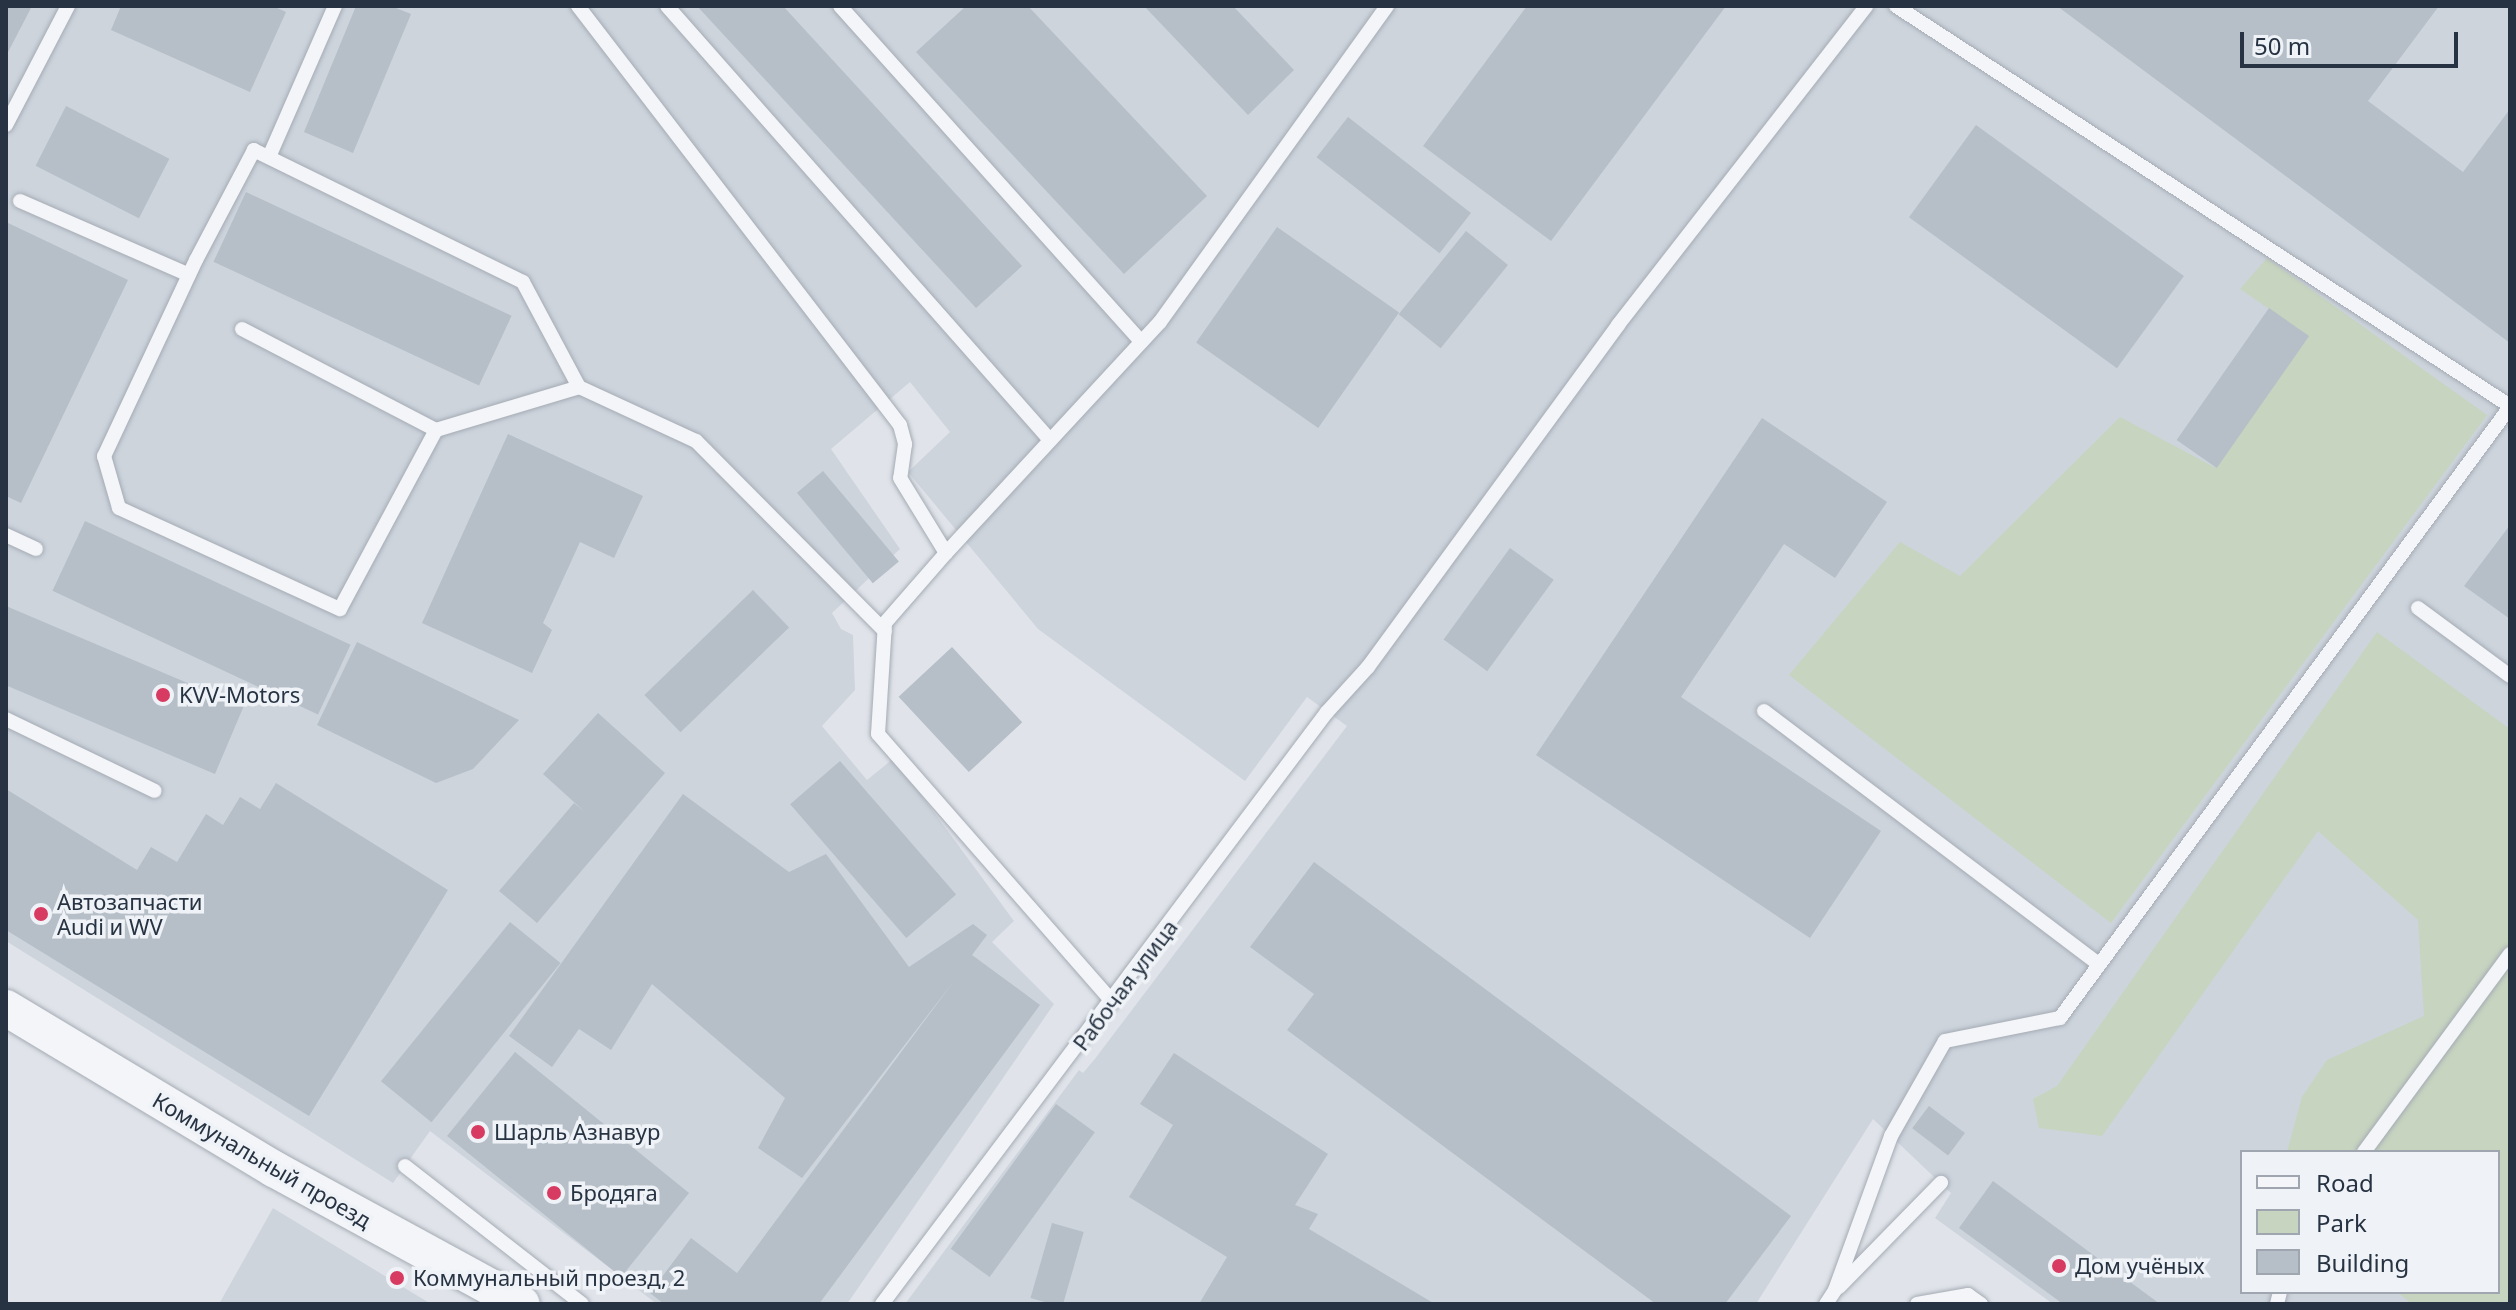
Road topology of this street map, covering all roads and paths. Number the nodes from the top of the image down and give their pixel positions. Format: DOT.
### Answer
graph roads {
  1 [pos="68,6"];
  2 [pos="335,6"];
  3 [pos="578,6"];
  4 [pos="667,6"];
  5 [pos="840,6"];
  6 [pos="1387,6"];
  7 [pos="1866,6"];
  8 [pos="1896,6"];
  9 [pos="6,125"];
  10 [pos="269,157"];
  11 [pos="20,201"];
  12 [pos="189,275"];
  13 [pos="242,329"];
  14 [pos="1141,342"];
  15 [pos="579,387"];
  16 [pos="2510,406"];
  17 [pos="436,430"];
  18 [pos="1050,440"];
  19 [pos="6,535"];
  20 [pos="36,549"];
  21 [pos="946,553"];
  22 [pos="2418,608"];
  23 [pos="885,631"];
  24 [pos="2510,676"];
  25 [pos="1764,711"];
  26 [pos="6,719"];
  27 [pos="155,791"];
  28 [pos="2510,954"];
  29 [pos="2099,964"];
  30 [pos="1113,1002"];
  31 [pos="6,1008"];
  32 [pos="2365,1150"];
  33 [pos="405,1166"];
  34 [pos="1941,1183"];
  35 [pos="1835,1290"];
  36 [pos="522,1304"];
  37 [pos="582,1304"];
  38 [pos="882,1304"];
  39 [pos="1826,1304"];
  40 [pos="1917,1304"];
  41 [pos="1981,1304"];
  1 -- 9 [label="lane"];
  2 -- 10 [label="lane"];
  3 -- 21 [label="lane"];
  4 -- 18 [label="lane"];
  5 -- 14 [label="lane"];
  6 -- 14 [label="lane"];
  7 -- 30 [label="lane, Рабочая улица"];
  8 -- 16 [label="lane"];
  10 -- 12 [label="lane"];
  10 -- 15 [label="lane"];
  11 -- 12 [label="lane"];
  12 -- 17 [label="lane"];
  13 -- 17 [label="lane"];
  14 -- 18 [label="lane"];
  15 -- 17 [label="lane"];
  15 -- 23 [label="lane"];
  16 -- 29 [label="lane"];
  18 -- 21 [label="lane"];
  19 -- 20 [label="lane"];
  21 -- 23 [label="lane"];
  22 -- 24 [label="lane"];
  23 -- 30 [label="lane"];
  25 -- 29 [label="lane"];
  26 -- 27 [label="lane"];
  28 -- 32 [label="lane"];
  29 -- 35 [label="lane"];
  30 -- 38 [label="lane, Рабочая улица"];
  31 -- 36 [label="street, Коммунальный проезд"];
  33 -- 37 [label="lane"];
  34 -- 35 [label="lane"];
  35 -- 39 [label="lane"];
  40 -- 41 [label="lane"];
}
